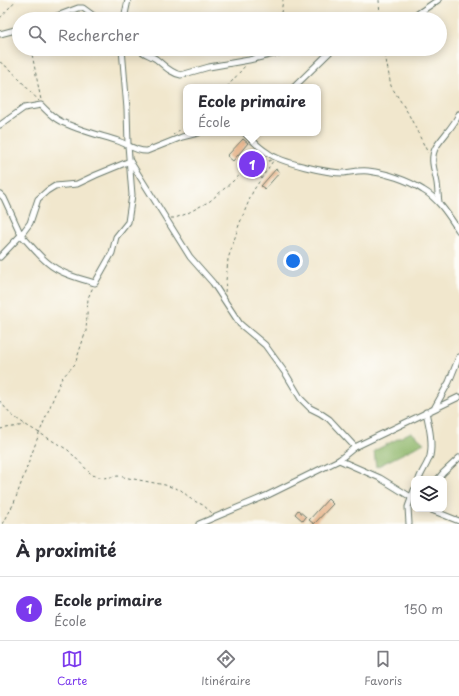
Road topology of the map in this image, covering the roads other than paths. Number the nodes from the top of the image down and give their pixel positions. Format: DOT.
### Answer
graph roads {
  1 [pos="128,0"];
  2 [pos="438,0"];
  3 [pos="67,12"];
  4 [pos="88,12"];
  5 [pos="125,12"];
  6 [pos="419,12"];
  7 [pos="12,31"];
  8 [pos="0,34"];
  9 [pos="123,56"];
  10 [pos="148,56"];
  11 [pos="265,56"];
  12 [pos="326,56"];
  13 [pos="297,84"];
  14 [pos="459,114"];
  15 [pos="0,125"];
  16 [pos="186,136"];
  17 [pos="248,136"];
  18 [pos="128,145"];
  19 [pos="130,161"];
  20 [pos="0,194"];
  21 [pos="439,202"];
  22 [pos="459,231"];
  23 [pos="21,235"];
  24 [pos="0,257"];
  25 [pos="459,357"];
  26 [pos="459,397"];
  27 [pos="434,408"];
  28 [pos="426,412"];
  29 [pos="354,447"];
  30 [pos="459,458"];
  31 [pos="339,460"];
  32 [pos="421,476"];
  33 [pos="440,476"];
  34 [pos="411,497"];
  35 [pos="411,500"];
  36 [pos="437,512"];
  37 [pos="459,521"];
  38 [pos="199,524"];
  39 [pos="409,524"];
  1 -- 5 [label="street"];
  2 -- 6 [label="street"];
  3 -- 4 [label="street"];
  7 -- 8 [label="street"];
  9 -- 18 [label="street"];
  10 -- 11 [label="street"];
  12 -- 13 [label="street"];
  14 -- 21 [label="street"];
  15 -- 18 [label="street"];
  16 -- 18 [label="street"];
  17 -- 21 [label="street"];
  18 -- 19 [label="street"];
  19 -- 23 [label="street"];
  19 -- 23 [label="street"];
  19 -- 29 [label="street"];
  20 -- 23 [label="street"];
  21 -- 22 [label="street"];
  23 -- 24 [label="street"];
  25 -- 27 [label="street"];
  26 -- 27 [label="street"];
  27 -- 28 [label="street"];
  28 -- 29 [label="street"];
  28 -- 32 [label="street"];
  29 -- 31 [label="street"];
  30 -- 33 [label="street"];
  31 -- 34 [label="street"];
  31 -- 38 [label="street"];
  35 -- 39 [label="street"];
  36 -- 37 [label="street"];
}
